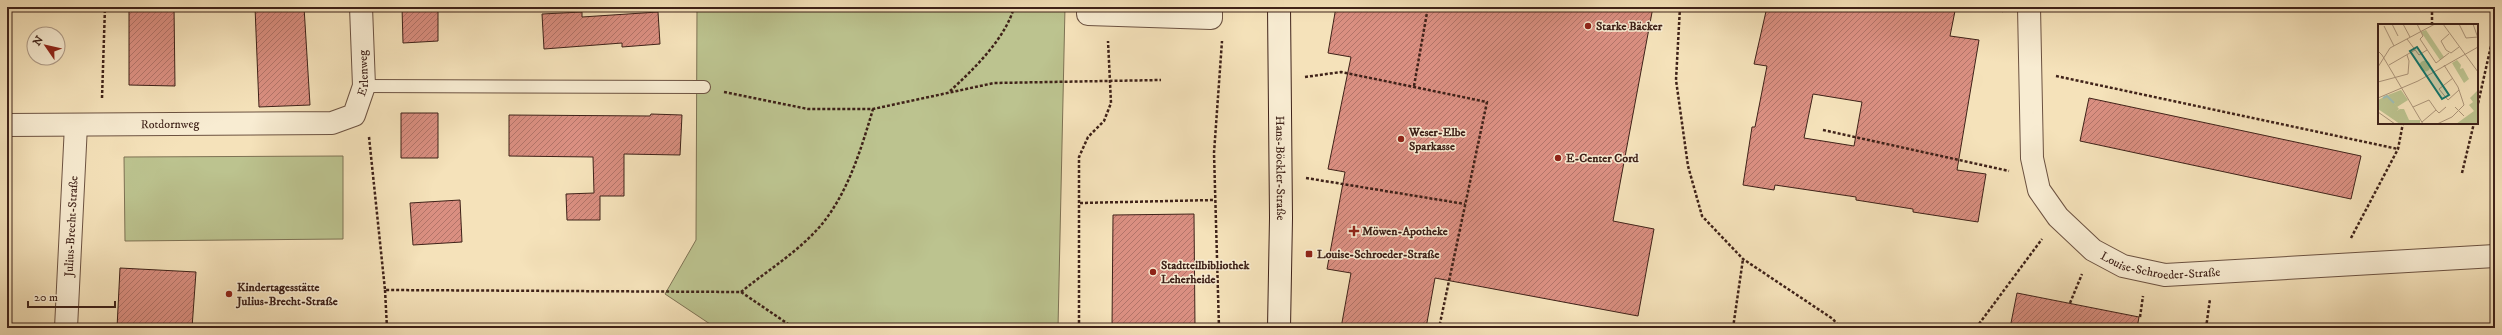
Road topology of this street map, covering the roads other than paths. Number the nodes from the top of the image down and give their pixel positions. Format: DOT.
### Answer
graph roads {
  1 [pos="362,7"];
  2 [pos="1211,7"];
  3 [pos="1279,7"];
  4 [pos="2029,7"];
  5 [pos="1098,11"];
  6 [pos="364,86"];
  7 [pos="704,87"];
  8 [pos="332,123"];
  9 [pos="7,125"];
  10 [pos="76,125"];
  11 [pos="2495,256"];
  12 [pos="66,328"];
  13 [pos="1279,328"];
  1 -- 6 [label="street, Erlenweg"];
  2 -- 5 [label="street"];
  3 -- 13 [label="street, Hans-Böckler-Straße"];
  4 -- 11 [label="street, Louise-Schroeder-Straße"];
  6 -- 7 [label="lane"];
  6 -- 8 [label="street, Erlenweg"];
  8 -- 10 [label="street, Rotdornweg"];
  9 -- 10 [label="street, Rotdornweg"];
  10 -- 12 [label="street, Julius-Brecht-Straße"];
}
